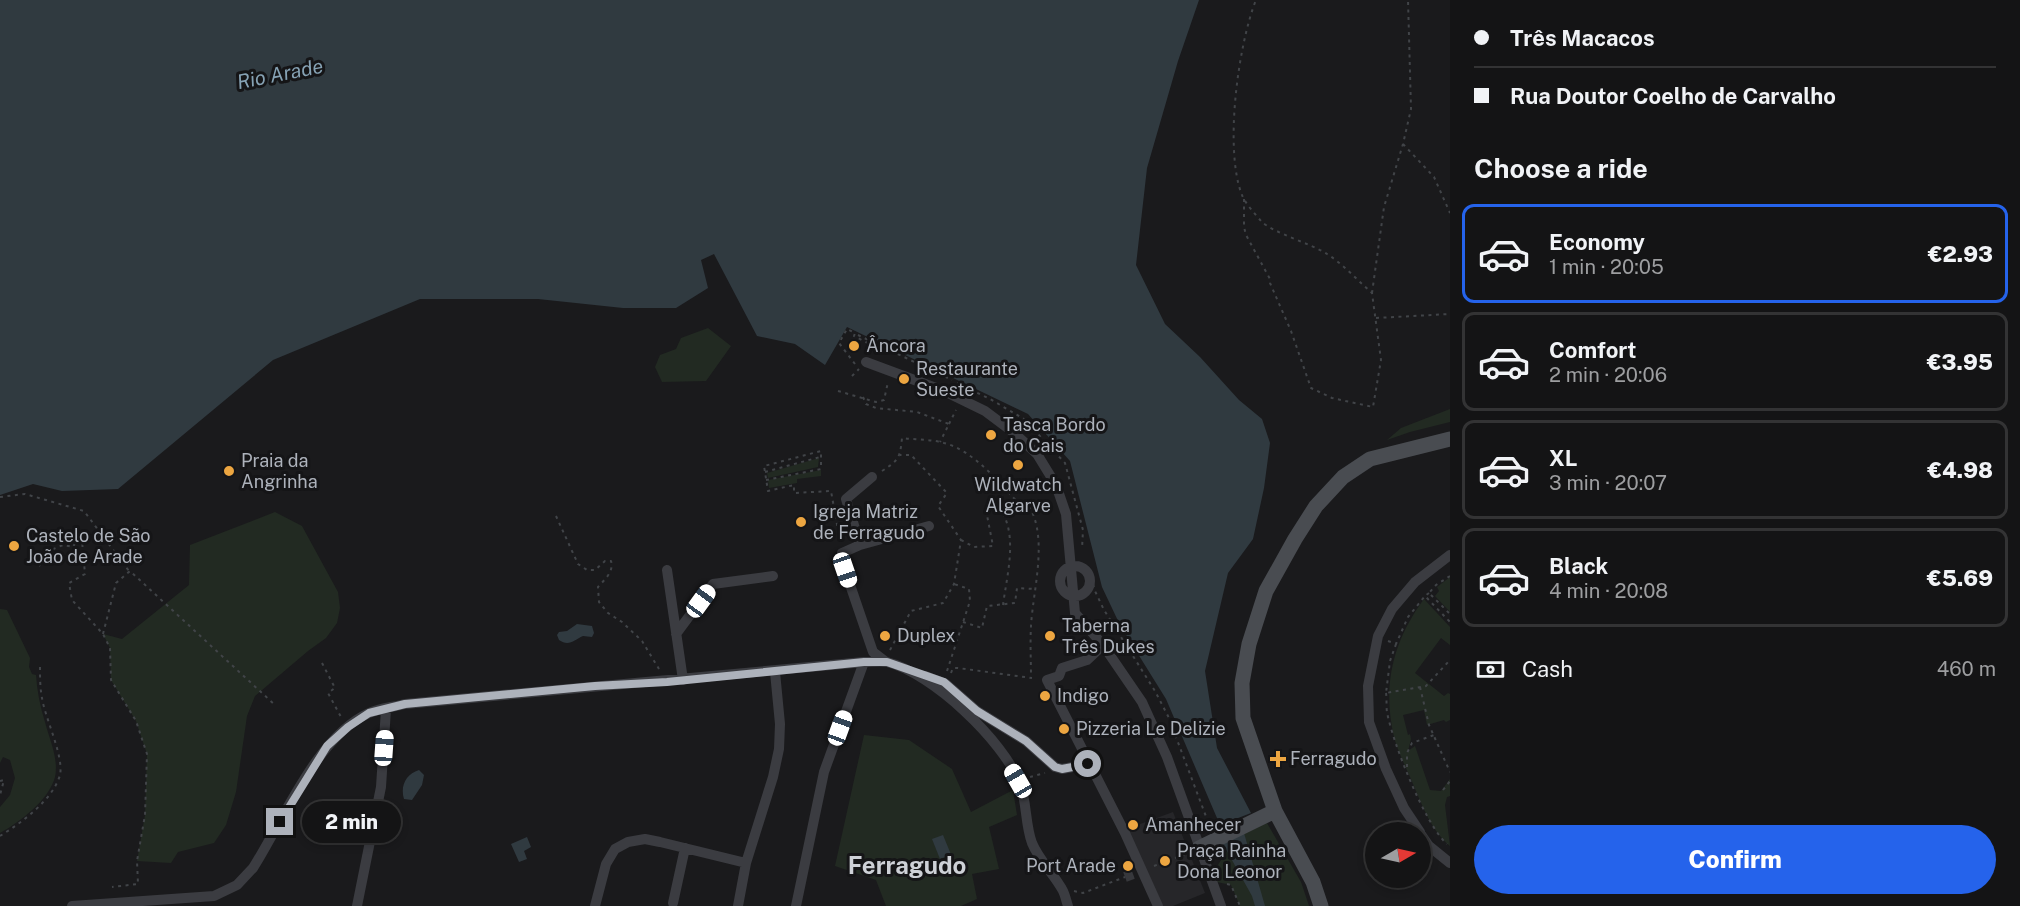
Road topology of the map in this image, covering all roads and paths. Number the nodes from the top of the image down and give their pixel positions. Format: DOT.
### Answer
graph roads {
  1 [pos="1256,0"];
  2 [pos="1408,0"];
  3 [pos="1403,144"];
  4 [pos="1244,199"];
  5 [pos="1450,213"];
  6 [pos="1372,293"];
  7 [pos="1450,314"];
  8 [pos="1376,318"];
  9 [pos="858,335"];
  10 [pos="879,345"];
  11 [pos="862,365"];
  12 [pos="891,370"];
  13 [pos="852,376"];
  14 [pos="838,392"];
  15 [pos="863,397"];
  16 [pos="961,400"];
  17 [pos="948,424"];
  18 [pos="1450,439"];
  19 [pos="940,442"];
  20 [pos="900,455"];
  21 [pos="821,457"];
  22 [pos="765,472"];
  23 [pos="872,477"];
  24 [pos="766,480"];
  25 [pos="1007,490"];
  26 [pos="0,497"];
  27 [pos="1062,503"];
  28 [pos="996,504"];
  29 [pos="1033,511"];
  30 [pos="556,516"];
  31 [pos="929,526"];
  32 [pos="961,540"];
  33 [pos="860,545"];
  34 [pos="842,553"];
  35 [pos="1450,555"];
  36 [pos="39,566"];
  37 [pos="1070,567"];
  38 [pos="668,570"];
  39 [pos="130,571"];
  40 [pos="773,576"];
  41 [pos="1450,576"];
  42 [pos="954,584"];
  43 [pos="1035,589"];
  44 [pos="1429,593"];
  45 [pos="1425,596"];
  46 [pos="1073,597"];
  47 [pos="1003,605"];
  48 [pos="1450,614"];
  49 [pos="963,622"];
  50 [pos="1450,622"];
  51 [pos="103,634"];
  52 [pos="676,634"];
  53 [pos="1378,636"];
  54 [pos="1396,644"];
  55 [pos="1103,645"];
  56 [pos="1450,659"];
  57 [pos="864,662"];
  58 [pos="887,662"];
  59 [pos="322,663"];
  60 [pos="40,666"];
  61 [pos="775,672"];
  62 [pos="915,673"];
  63 [pos="683,680"];
  64 [pos="667,682"];
  65 [pos="945,683"];
  66 [pos="1420,687"];
  67 [pos="1386,693"];
  68 [pos="275,705"];
  69 [pos="386,709"];
  70 [pos="338,713"];
  71 [pos="1434,735"];
  72 [pos="1088,764"];
  73 [pos="1062,769"];
  74 [pos="1407,770"];
  75 [pos="1450,772"];
  76 [pos="0,781"];
  77 [pos="1018,781"];
  78 [pos="1450,781"];
  79 [pos="1443,790"];
  80 [pos="0,795"];
  81 [pos="1275,811"];
  82 [pos="1413,822"];
  83 [pos="0,837"];
  84 [pos="1206,845"];
  85 [pos="1450,846"];
  86 [pos="685,848"];
  87 [pos="1431,848"];
  88 [pos="746,863"];
  89 [pos="1450,863"];
  90 [pos="1142,871"];
  91 [pos="1125,877"];
  92 [pos="112,887"];
  93 [pos="1063,889"];
  94 [pos="168,903"];
  95 [pos="673,903"];
  96 [pos="72,906"];
  97 [pos="357,906"];
  98 [pos="595,906"];
  99 [pos="738,906"];
  100 [pos="796,906"];
  101 [pos="1068,906"];
  102 [pos="1158,906"];
  103 [pos="1221,906"];
  104 [pos="1321,906"];
  1 -- 4 [label="path"];
  2 -- 3 [label="path"];
  3 -- 5 [label="path"];
  3 -- 6 [label="path"];
  4 -- 6 [label="path"];
  4 -- 8 [label="path"];
  6 -- 8 [label="path"];
  7 -- 8 [label="path"];
  9 -- 10 [label="path"];
  11 -- 12 [label="street"];
  11 -- 13 [label="path"];
  12 -- 15 [label="path"];
  12 -- 16 [label="street"];
  14 -- 15 [label="path"];
  15 -- 17 [label="path"];
  16 -- 17 [label="path"];
  16 -- 27 [label="street"];
  17 -- 19 [label="path"];
  18 -- 81 [label="street"];
  19 -- 20 [label="path"];
  19 -- 25 [label="path"];
  20 -- 23 [label="path"];
  20 -- 32 [label="path"];
  21 -- 22 [label="path"];
  21 -- 22 [label="path"];
  21 -- 24 [label="path"];
  22 -- 24 [label="path"];
  23 -- 33 [label="street"];
  24 -- 34 [label="path"];
  25 -- 28 [label="path"];
  25 -- 29 [label="path"];
  26 -- 39 [label="path"];
  27 -- 29 [label="path"];
  27 -- 37 [label="street"];
  28 -- 32 [label="path"];
  28 -- 47 [label="path"];
  29 -- 43 [label="path"];
  30 -- 64 [label="path"];
  31 -- 33 [label="street"];
  32 -- 42 [label="path"];
  33 -- 34 [label="street"];
  34 -- 58 [label="street"];
  35 -- 53 [label="street"];
  36 -- 51 [label="path"];
  37 -- 46 [label="street"];
  37 -- 46 [label="street"];
  38 -- 52 [label="street"];
  39 -- 51 [label="path"];
  39 -- 68 [label="path"];
  40 -- 52 [label="street"];
  41 -- 44 [label="path"];
  42 -- 49 [label="path"];
  42 -- 58 [label="path"];
  43 -- 47 [label="path"];
  43 -- 65 [label="path"];
  44 -- 45 [label="path"];
  44 -- 48 [label="path"];
  45 -- 50 [label="path"];
  45 -- 54 [label="path"];
  46 -- 55 [label="street"];
  47 -- 49 [label="path"];
  49 -- 65 [label="path"];
  51 -- 92 [label="path"];
  52 -- 63 [label="street"];
  53 -- 54 [label="path"];
  53 -- 82 [label="street"];
  54 -- 67 [label="path"];
  55 -- 72 [label="street"];
  55 -- 84 [label="street"];
  56 -- 66 [label="path"];
  57 -- 58 [label="street"];
  57 -- 61 [label="street"];
  57 -- 100 [label="street"];
  58 -- 62 [label="street"];
  59 -- 70 [label="path"];
  60 -- 83 [label="path"];
  61 -- 63 [label="street"];
  61 -- 88 [label="street"];
  62 -- 65 [label="street"];
  62 -- 77 [label="street"];
  63 -- 64 [label="street"];
  64 -- 69 [label="street"];
  65 -- 73 [label="street"];
  66 -- 67 [label="path"];
  66 -- 71 [label="path"];
  67 -- 74 [label="path"];
  69 -- 94 [label="street"];
  69 -- 97 [label="street"];
  71 -- 74 [label="path"];
  71 -- 75 [label="path"];
  72 -- 73 [label="street"];
  72 -- 90 [label="street"];
  73 -- 77 [label="path"];
  74 -- 85 [label="path"];
  76 -- 80 [label="path"];
  77 -- 93 [label="street"];
  78 -- 79 [label="path"];
  81 -- 84 [label="street"];
  81 -- 104 [label="street"];
  84 -- 90 [label="path"];
  84 -- 103 [label="street"];
  86 -- 88 [label="street"];
  86 -- 95 [label="street"];
  86 -- 98 [label="street"];
  87 -- 89 [label="street"];
  88 -- 99 [label="street"];
  90 -- 102 [label="street"];
  91 -- 93 [label="path"];
  93 -- 101 [label="street"];
  94 -- 96 [label="street"];
}
